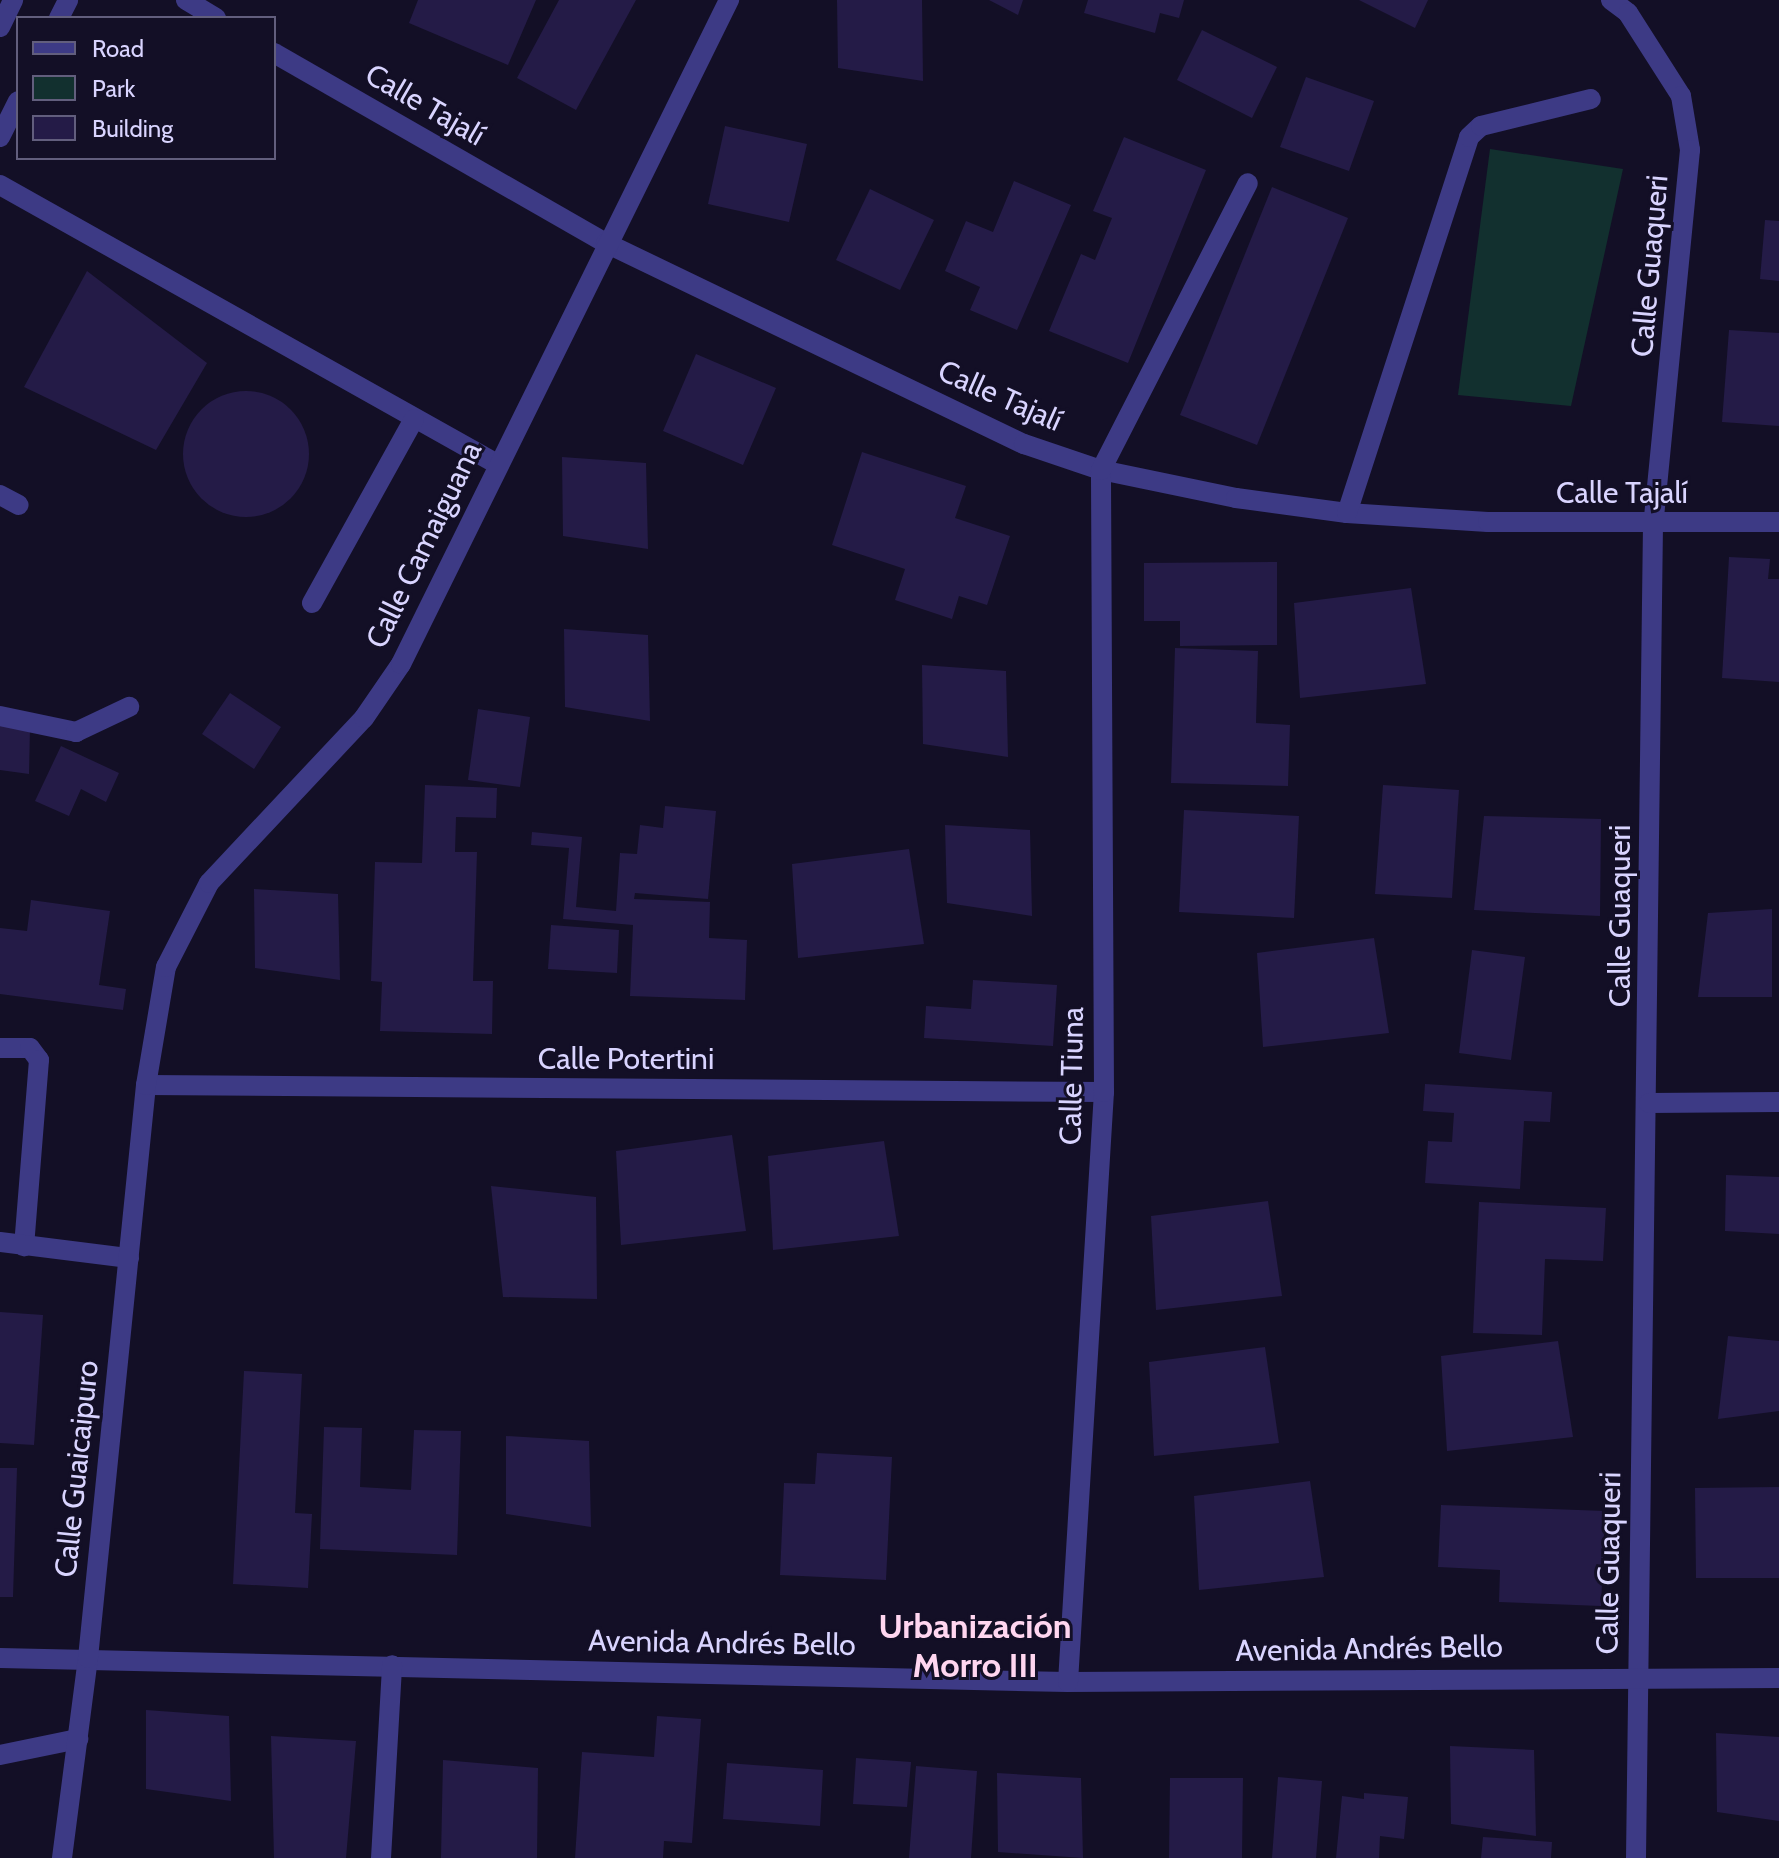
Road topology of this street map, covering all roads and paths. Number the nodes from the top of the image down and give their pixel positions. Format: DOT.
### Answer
graph roads {
  1 [pos="13,0"];
  2 [pos="186,0"];
  3 [pos="729,0"];
  4 [pos="1611,0"];
  5 [pos="213,16"];
  6 [pos="0,27"];
  7 [pos="276,54"];
  8 [pos="1591,99"];
  9 [pos="16,105"];
  10 [pos="0,137"];
  11 [pos="1248,183"];
  12 [pos="0,185"];
  13 [pos="606,243"];
  14 [pos="414,419"];
  15 [pos="497,464"];
  16 [pos="1101,470"];
  17 [pos="0,495"];
  18 [pos="19,505"];
  19 [pos="1347,513"];
  20 [pos="1779,522"];
  21 [pos="1653,524"];
  22 [pos="312,603"];
  23 [pos="129,707"];
  24 [pos="0,716"];
  25 [pos="0,1048"];
  26 [pos="146,1085"];
  27 [pos="1104,1092"];
  28 [pos="1779,1102"];
  29 [pos="1649,1103"];
  30 [pos="0,1242"];
  31 [pos="24,1246"];
  32 [pos="129,1258"];
  33 [pos="0,1658"];
  34 [pos="88,1658"];
  35 [pos="392,1665"];
  36 [pos="1636,1677"];
  37 [pos="1779,1678"];
  38 [pos="1068,1682"];
  39 [pos="78,1739"];
  40 [pos="0,1755"];
  41 [pos="62,1858"];
  42 [pos="381,1858"];
  43 [pos="1636,1858"];
  1 -- 6 [label="street"];
  2 -- 5 [label="street"];
  3 -- 13 [label="street, Calle Camaiguana"];
  4 -- 21 [label="street, Calle Guaqueri"];
  7 -- 13 [label="street, Calle Tajalí"];
  8 -- 19 [label="street"];
  9 -- 10 [label="street"];
  11 -- 16 [label="street"];
  12 -- 14 [label="street"];
  13 -- 15 [label="street, Calle Camaiguana"];
  13 -- 16 [label="street, Calle Tajalí"];
  14 -- 15 [label="street"];
  14 -- 22 [label="street"];
  15 -- 26 [label="street, Calle Camaiguana"];
  16 -- 19 [label="street, Calle Tajalí"];
  16 -- 27 [label="street, Calle Tiuna"];
  17 -- 18 [label="street"];
  19 -- 21 [label="street, Calle Tajalí"];
  20 -- 21 [label="street, Calle Tajalí"];
  21 -- 29 [label="street, Calle Guaqueri"];
  23 -- 24 [label="street"];
  25 -- 31 [label="street"];
  26 -- 27 [label="street, Calle Potertini"];
  26 -- 32 [label="street, Calle Guaicaipuro"];
  27 -- 38 [label="street, Calle Tiuna"];
  28 -- 29 [label="street"];
  29 -- 36 [label="street, Calle Guaqueri"];
  30 -- 31 [label="street"];
  31 -- 32 [label="street"];
  32 -- 34 [label="street, Calle Guaicaipuro"];
  33 -- 34 [label="street, Avenida Andrés Bello"];
  34 -- 35 [label="street, Avenida Andrés Bello"];
  34 -- 39 [label="street, Calle Guaicaipuro"];
  35 -- 38 [label="street, Avenida Andrés Bello"];
  35 -- 42 [label="street"];
  36 -- 37 [label="street, Avenida Andrés Bello"];
  36 -- 38 [label="street, Avenida Andrés Bello"];
  36 -- 43 [label="street, Calle Guaqueri"];
  39 -- 40 [label="street"];
  39 -- 41 [label="street, Calle Guaicaipuro"];
}
